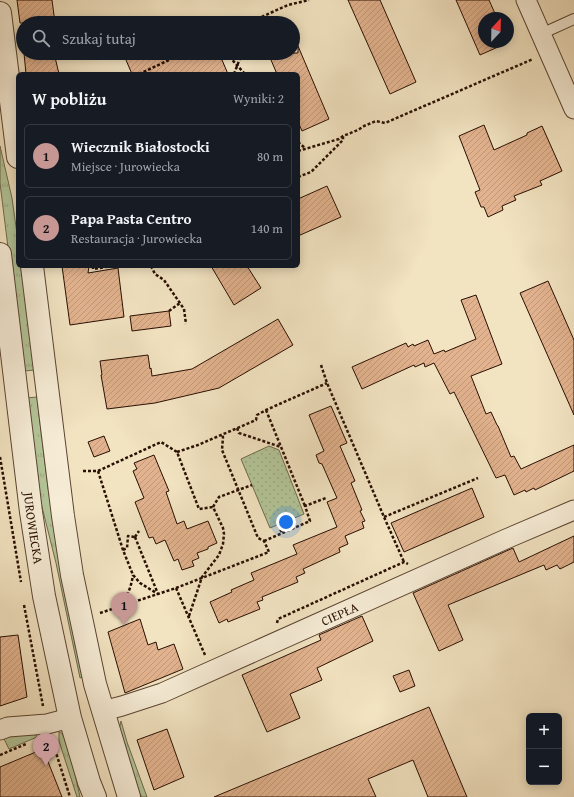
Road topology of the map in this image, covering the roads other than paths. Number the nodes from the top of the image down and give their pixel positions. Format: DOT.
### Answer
graph roads {
  1 [pos="526,0"];
  2 [pos="0,13"];
  3 [pos="574,19"];
  4 [pos="541,34"];
  5 [pos="3,60"];
  6 [pos="574,109"];
  7 [pos="16,145"];
  8 [pos="0,254"];
  9 [pos="32,268"];
  10 [pos="6,351"];
  11 [pos="574,510"];
  12 [pos="103,711"];
  13 [pos="70,718"];
  14 [pos="0,730"];
  15 [pos="95,797"];
  16 [pos="129,797"];
  1 -- 4 [label="street"];
  2 -- 5 [label="street"];
  3 -- 4 [label="lane"];
  4 -- 6 [label="street"];
  5 -- 7 [label="street"];
  8 -- 10 [label="street, JUROWIECKA"];
  9 -- 12 [label="street"];
  10 -- 13 [label="street, JUROWIECKA"];
  11 -- 12 [label="street, CIEPŁA"];
  12 -- 13 [label="street"];
  12 -- 16 [label="street"];
  13 -- 14 [label="street"];
  13 -- 15 [label="street, JUROWIECKA"];
}
